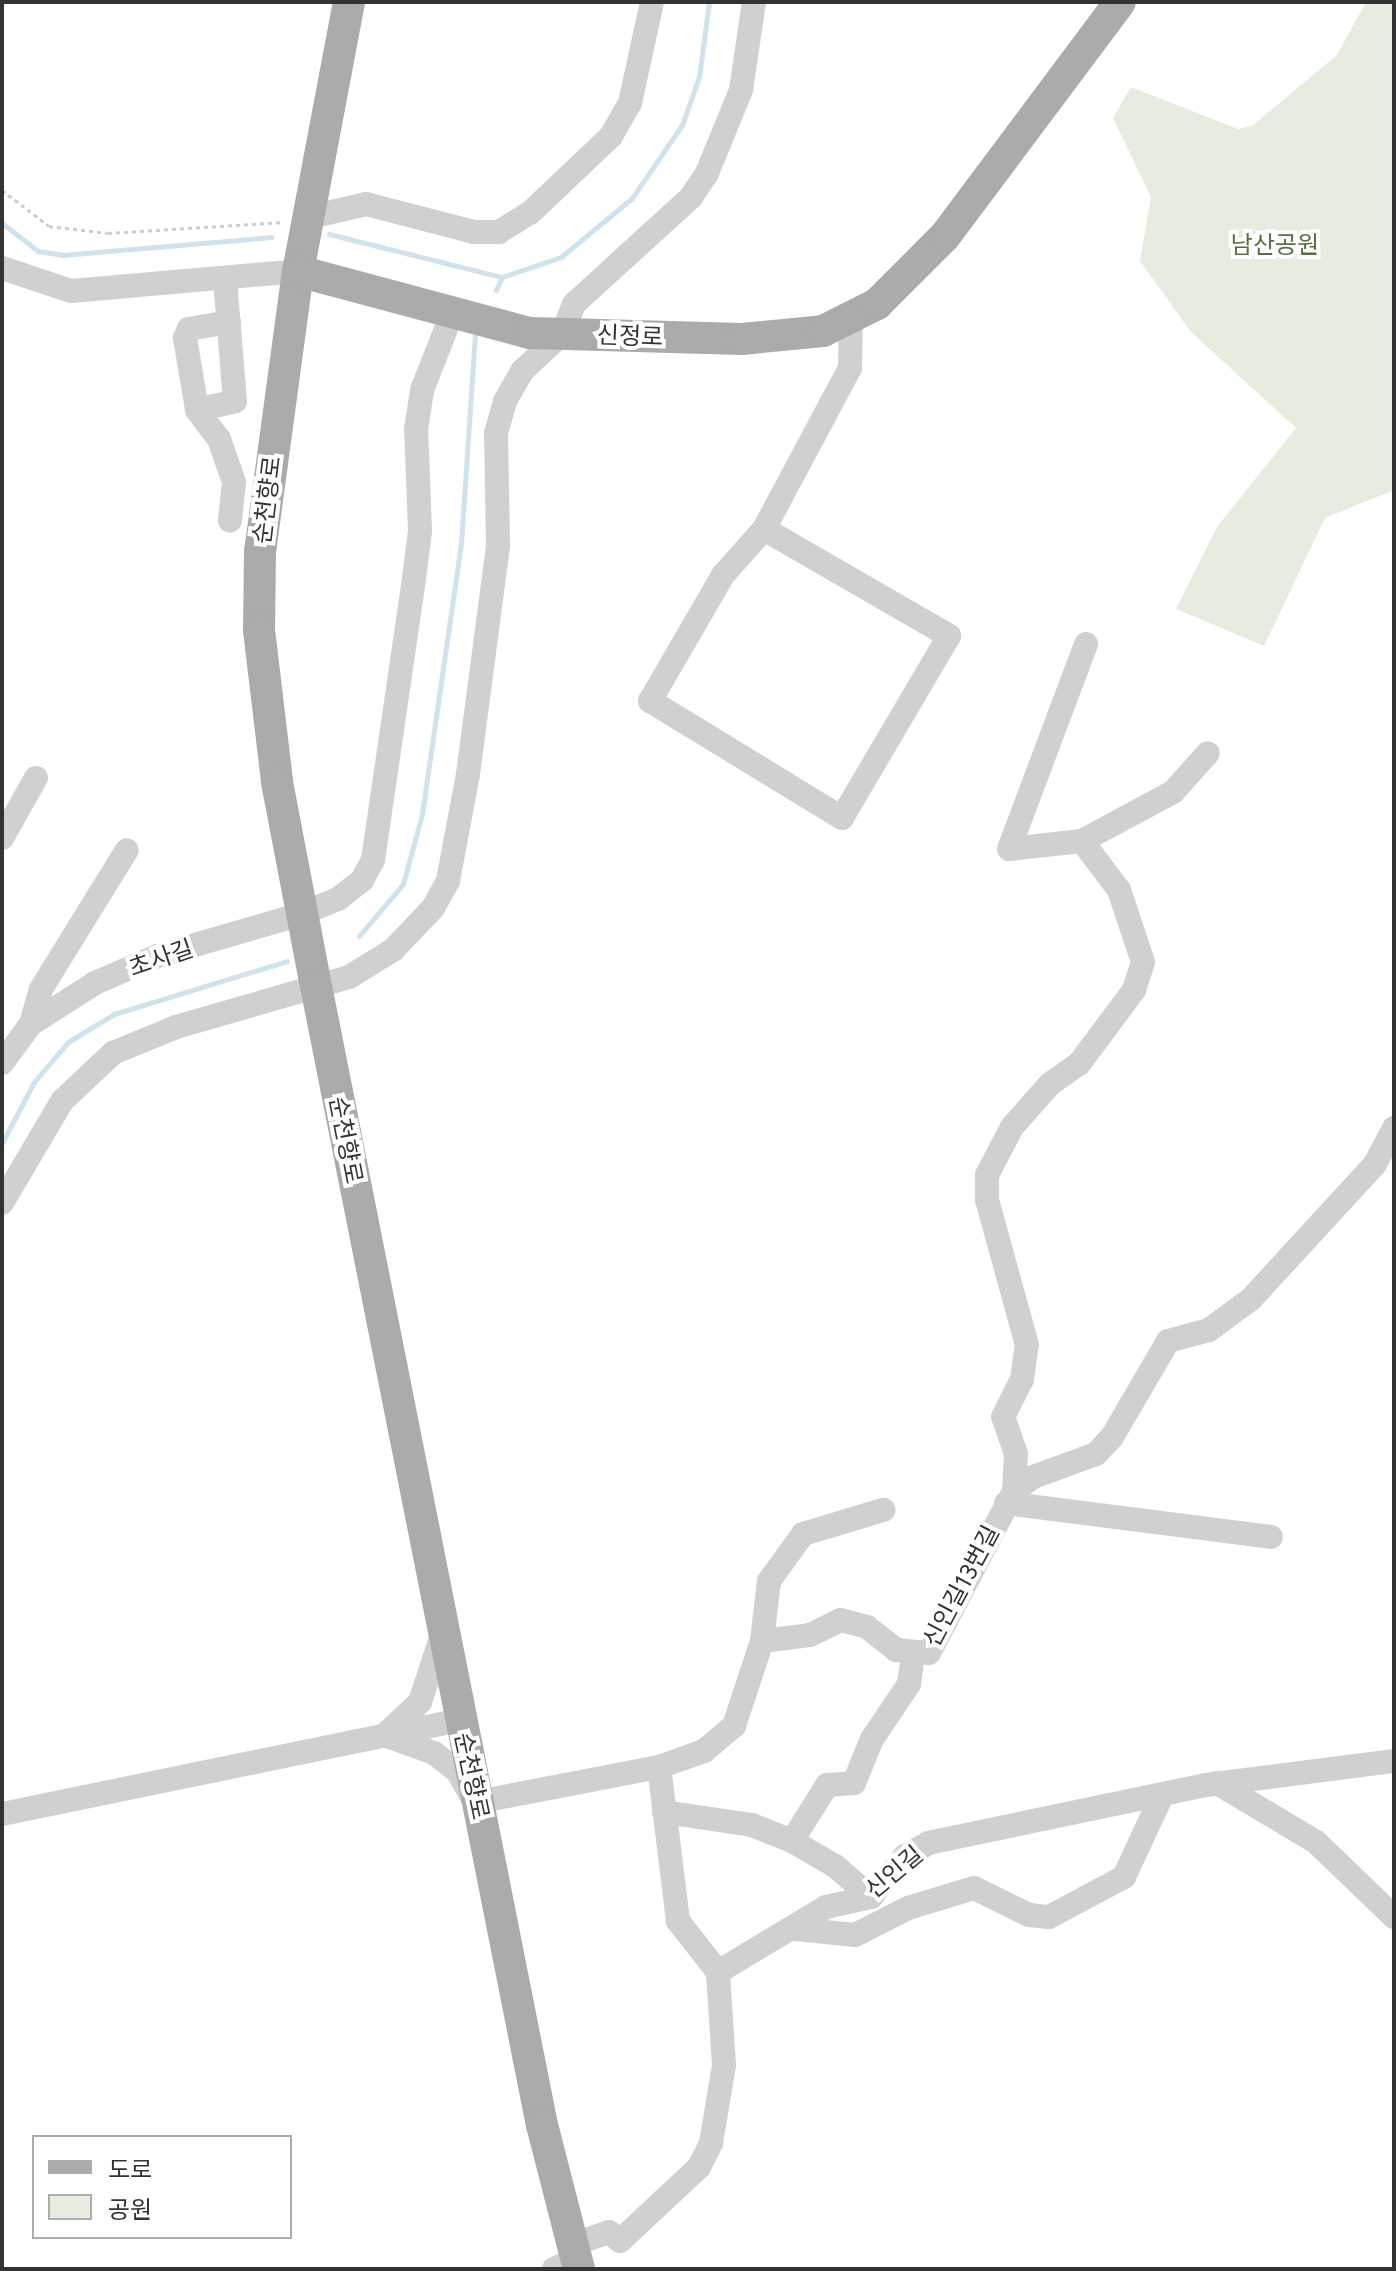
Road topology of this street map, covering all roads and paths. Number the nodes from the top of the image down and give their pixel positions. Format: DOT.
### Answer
graph roads {
  1 [pos="349,2"];
  2 [pos="652,2"];
  3 [pos="754,2"];
  4 [pos="1120,2"];
  5 [pos="2,190"];
  6 [pos="306,218"];
  7 [pos="2,268"];
  8 [pos="298,271"];
  9 [pos="225,279"];
  10 [pos="452,314"];
  11 [pos="851,318"];
  12 [pos="229,322"];
  13 [pos="562,334"];
  14 [pos="197,410"];
  15 [pos="230,521"];
  16 [pos="764,529"];
  17 [pos="1086,644"];
  18 [pos="1208,753"];
  19 [pos="36,778"];
  20 [pos="2,838"];
  21 [pos="1082,841"];
  22 [pos="127,850"];
  23 [pos="302,914"];
  24 [pos="316,986"];
  25 [pos="31,1024"];
  26 [pos="2,1061"];
  27 [pos="1394,1128"];
  28 [pos="2,1203"];
  29 [pos="1010,1497"];
  30 [pos="883,1510"];
  31 [pos="1271,1537"];
  32 [pos="443,1631"];
  33 [pos="762,1641"];
  34 [pos="913,1656"];
  35 [pos="460,1720"];
  36 [pos="384,1735"];
  37 [pos="1394,1761"];
  38 [pos="659,1767"];
  39 [pos="1217,1783"];
  40 [pos="1162,1795"];
  41 [pos="478,1806"];
  42 [pos="664,1812"];
  43 [pos="2,1814"];
  44 [pos="792,1841"];
  45 [pos="871,1897"];
  46 [pos="1394,1917"];
  47 [pos="796,1929"];
  48 [pos="718,1972"];
  49 [pos="569,2262"];
  1 -- 6 [label="main road, 순천향로"];
  2 -- 6 [label="street"];
  3 -- 13 [label="street"];
  4 -- 11 [label="main road, 신정로"];
  5 -- 6 [label="path"];
  6 -- 8 [label="main road, 순천향로"];
  7 -- 9 [label="street, 신정로"];
  8 -- 9 [label="street, 신정로"];
  8 -- 10 [label="main road, 신정로"];
  8 -- 23 [label="main road, 순천향로"];
  9 -- 12 [label="street"];
  10 -- 13 [label="main road, 신정로"];
  10 -- 23 [label="street, 초사길"];
  11 -- 13 [label="main road, 신정로"];
  11 -- 16 [label="street"];
  12 -- 14 [label="street"];
  12 -- 14 [label="street"];
  13 -- 24 [label="street"];
  14 -- 15 [label="street"];
  16 -- 16 [label="street"];
  17 -- 21 [label="street"];
  18 -- 21 [label="street"];
  19 -- 20 [label="street"];
  21 -- 29 [label="street"];
  22 -- 25 [label="street"];
  23 -- 24 [label="main road, 순천향로"];
  23 -- 25 [label="street, 초사길"];
  24 -- 28 [label="street"];
  24 -- 32 [label="main road, 순천향로"];
  25 -- 26 [label="street"];
  27 -- 29 [label="street"];
  29 -- 31 [label="street"];
  29 -- 34 [label="street, 신인길13번길"];
  30 -- 33 [label="street"];
  32 -- 35 [label="main road, 순천향로"];
  32 -- 36 [label="street"];
  33 -- 34 [label="street, 신인길13번길"];
  33 -- 38 [label="street"];
  34 -- 44 [label="street"];
  35 -- 36 [label="street"];
  35 -- 41 [label="main road, 순천향로"];
  36 -- 41 [label="street"];
  36 -- 43 [label="street"];
  37 -- 39 [label="street, 신인길"];
  38 -- 41 [label="street"];
  38 -- 42 [label="street"];
  39 -- 40 [label="street, 신인길"];
  39 -- 46 [label="street"];
  40 -- 45 [label="street, 신인길"];
  40 -- 47 [label="street"];
  41 -- 49 [label="main road, 순천향로"];
  42 -- 44 [label="street"];
  42 -- 48 [label="street"];
  44 -- 45 [label="street"];
  45 -- 47 [label="street, 신인길"];
  47 -- 48 [label="street, 신인길"];
  48 -- 49 [label="street"];
}
